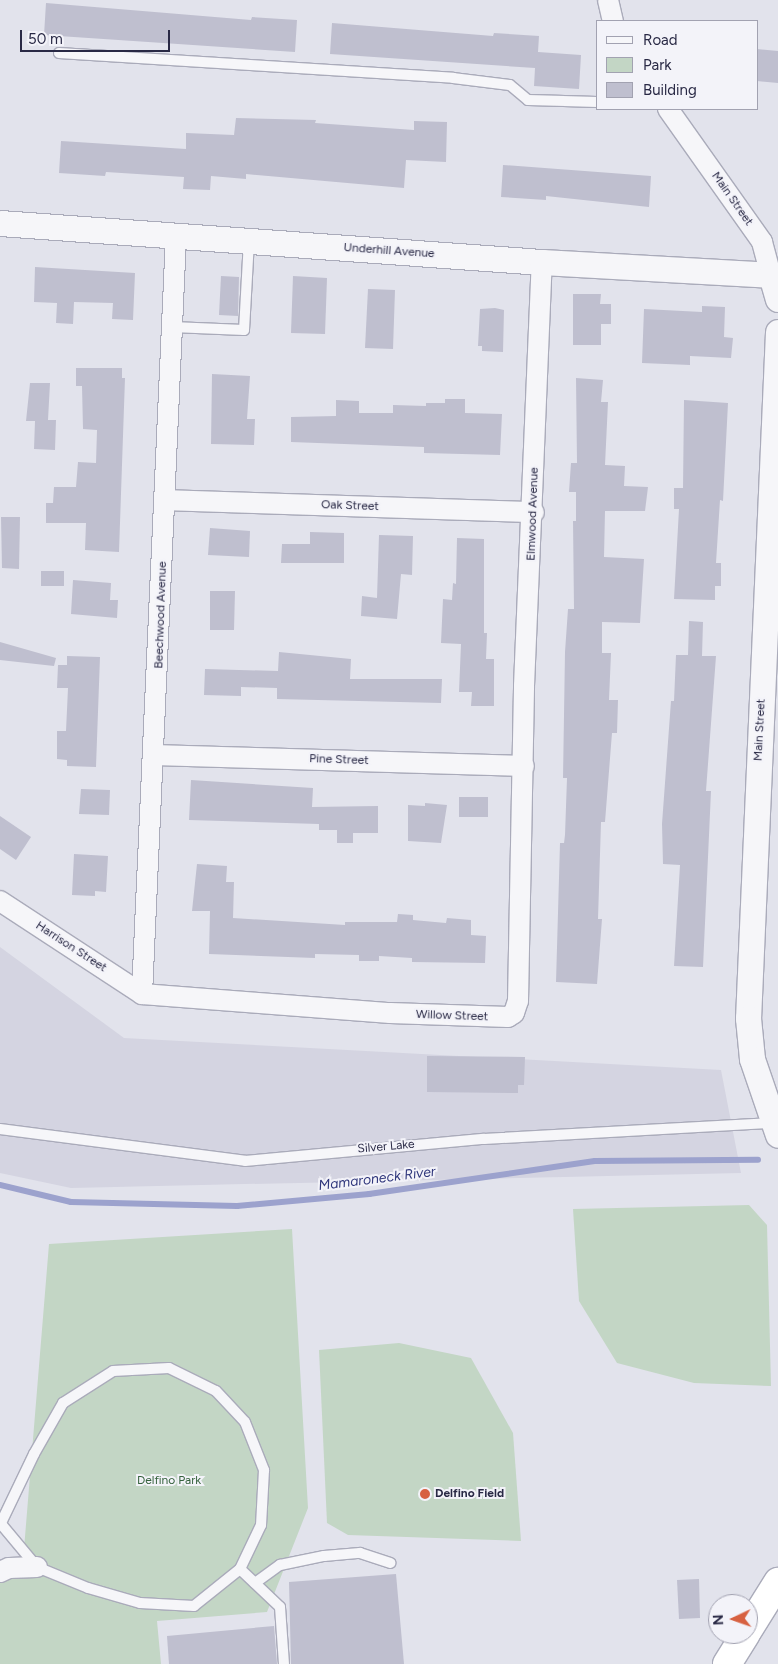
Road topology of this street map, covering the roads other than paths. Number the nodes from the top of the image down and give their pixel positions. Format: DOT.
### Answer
graph roads {
  1 [pos="608,0"];
  2 [pos="613,20"];
  3 [pos="59,53"];
  4 [pos="596,102"];
  5 [pos="669,110"];
  6 [pos="0,223"];
  7 [pos="176,236"];
  8 [pos="249,241"];
  9 [pos="542,262"];
  10 [pos="775,275"];
  11 [pos="778,299"];
  12 [pos="172,327"];
  13 [pos="778,332"];
  14 [pos="165,500"];
  15 [pos="534,512"];
  16 [pos="155,755"];
  17 [pos="524,766"];
  18 [pos="0,901"];
  19 [pos="142,994"];
  20 [pos="0,1129"];
  21 [pos="776,1129"];
  22 [pos="1,1524"];
  23 [pos="390,1563"];
  24 [pos="37,1567"];
  25 [pos="240,1568"];
  26 [pos="0,1572"];
  27 [pos="778,1582"];
  28 [pos="255,1583"];
  29 [pos="758,1614"];
  30 [pos="740,1644"];
  31 [pos="284,1664"];
  32 [pos="727,1664"];
  1 -- 2 [label="street"];
  3 -- 4 [label="lane"];
  5 -- 10 [label="street, Main Street"];
  6 -- 7 [label="street, Underhill Avenue"];
  7 -- 8 [label="street, Underhill Avenue"];
  7 -- 12 [label="street, Beechwood Avenue"];
  8 -- 9 [label="street, Underhill Avenue"];
  8 -- 12 [label="lane"];
  9 -- 10 [label="street, Underhill Avenue"];
  9 -- 15 [label="street, Elmwood Avenue"];
  10 -- 11 [label="street, Main Street"];
  12 -- 14 [label="street, Beechwood Avenue"];
  13 -- 21 [label="street, Main Street"];
  14 -- 15 [label="street, Oak Street"];
  14 -- 16 [label="street, Beechwood Avenue"];
  15 -- 17 [label="street, Elmwood Avenue"];
  16 -- 17 [label="street, Pine Street"];
  16 -- 19 [label="street, Beechwood Avenue"];
  17 -- 19 [label="street, Willow Street"];
  18 -- 19 [label="street, Harrison Street"];
  20 -- 21 [label="lane, Silver Lake"];
  22 -- 24 [label="lane"];
  22 -- 25 [label="lane"];
  23 -- 28 [label="lane"];
  24 -- 25 [label="lane"];
  24 -- 26 [label="street"];
  25 -- 28 [label="lane"];
  27 -- 29 [label="highway"];
  28 -- 31 [label="lane"];
  30 -- 32 [label="highway"];
}
